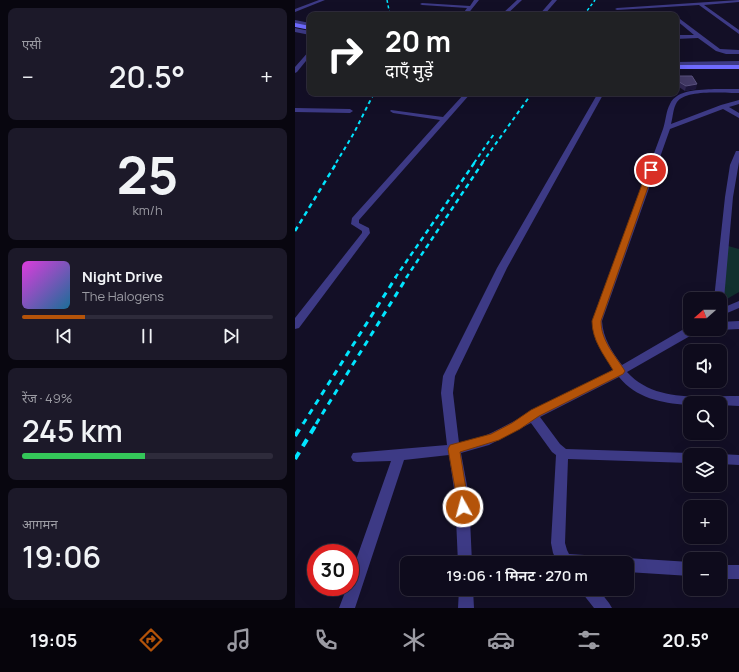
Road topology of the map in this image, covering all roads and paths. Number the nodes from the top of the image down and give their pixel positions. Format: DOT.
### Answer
graph roads {
  1 [pos="323,0"];
  2 [pos="477,0"];
  3 [pos="519,0"];
  4 [pos="555,0"];
  5 [pos="718,1"];
  6 [pos="739,1"];
  7 [pos="699,3"];
  8 [pos="422,4"];
  9 [pos="621,5"];
  10 [pos="661,6"];
  11 [pos="471,7"];
  12 [pos="617,9"];
  13 [pos="667,10"];
  14 [pos="295,12"];
  15 [pos="467,12"];
  16 [pos="506,12"];
  17 [pos="544,12"];
  18 [pos="615,12"];
  19 [pos="679,20"];
  20 [pos="295,22"];
  21 [pos="307,24"];
  22 [pos="295,25"];
  23 [pos="307,27"];
  24 [pos="295,30"];
  25 [pos="307,32"];
  26 [pos="739,32"];
  27 [pos="700,36"];
  28 [pos="679,37"];
  29 [pos="739,52"];
  30 [pos="307,56"];
  31 [pos="739,63"];
  32 [pos="679,67"];
  33 [pos="679,67"];
  34 [pos="679,67"];
  35 [pos="739,67"];
  36 [pos="739,70"];
  37 [pos="295,71"];
  38 [pos="739,91"];
  39 [pos="465,96"];
  40 [pos="599,96"];
  41 [pos="739,102"];
  42 [pos="723,106"];
  43 [pos="295,110"];
  44 [pos="350,111"];
  45 [pos="393,111"];
  46 [pos="739,116"];
  47 [pos="445,119"];
  48 [pos="667,128"];
  49 [pos="739,153"];
  50 [pos="729,197"];
  51 [pos="739,199"];
  52 [pos="720,292"];
  53 [pos="739,304"];
  54 [pos="727,310"];
  55 [pos="295,325"];
  56 [pos="739,325"];
  57 [pos="727,326"];
  58 [pos="683,335"];
  59 [pos="619,371"];
  60 [pos="739,402"];
  61 [pos="534,415"];
  62 [pos="454,449"];
  63 [pos="562,453"];
  64 [pos="399,454"];
  65 [pos="357,457"];
  66 [pos="683,458"];
  67 [pos="727,459"];
  68 [pos="739,460"];
  69 [pos="465,556"];
  70 [pos="562,556"];
  71 [pos="634,565"];
  72 [pos="683,569"];
  73 [pos="727,572"];
  74 [pos="739,572"];
  75 [pos="466,596"];
  76 [pos="594,596"];
  77 [pos="347,608"];
  78 [pos="466,608"];
  79 [pos="604,608"];
  1 -- 14 [label="street"];
  2 -- 11 [label="street"];
  3 -- 16 [label="street"];
  4 -- 17 [label="street"];
  5 -- 6 [label="street"];
  5 -- 7 [label="street"];
  7 -- 10 [label="street"];
  7 -- 26 [label="street"];
  8 -- 11 [label="street"];
  9 -- 12 [label="street"];
  10 -- 12 [label="street"];
  10 -- 13 [label="street"];
  11 -- 15 [label="street"];
  12 -- 18 [label="street"];
  19 -- 27 [label="street"];
  20 -- 21 [label="street"];
  22 -- 23 [label="main road"];
  24 -- 25 [label="street"];
  27 -- 28 [label="street"];
  27 -- 29 [label="street"];
  30 -- 37 [label="street"];
  31 -- 32 [label="street"];
  33 -- 35 [label="main road"];
  34 -- 36 [label="street"];
  38 -- 48 [label="street"];
  39 -- 47 [label="street"];
  40 -- 62 [label="street"];
  41 -- 42 [label="street"];
  42 -- 46 [label="street"];
  42 -- 48 [label="street"];
  43 -- 44 [label="street"];
  45 -- 47 [label="street"];
  47 -- 55 [label="street"];
  48 -- 59 [label="street"];
  49 -- 50 [label="street"];
  50 -- 51 [label="street"];
  50 -- 52 [label="street"];
  53 -- 54 [label="street"];
  56 -- 57 [label="street"];
  58 -- 59 [label="street"];
  59 -- 60 [label="street"];
  59 -- 61 [label="street"];
  61 -- 62 [label="street"];
  61 -- 63 [label="street"];
  62 -- 64 [label="street"];
  62 -- 69 [label="street"];
  63 -- 66 [label="street"];
  63 -- 70 [label="street"];
  64 -- 65 [label="street"];
  64 -- 77 [label="street"];
  67 -- 68 [label="street"];
  71 -- 72 [label="street"];
  73 -- 74 [label="street"];
  75 -- 78 [label="street"];
  76 -- 79 [label="street"];
}
